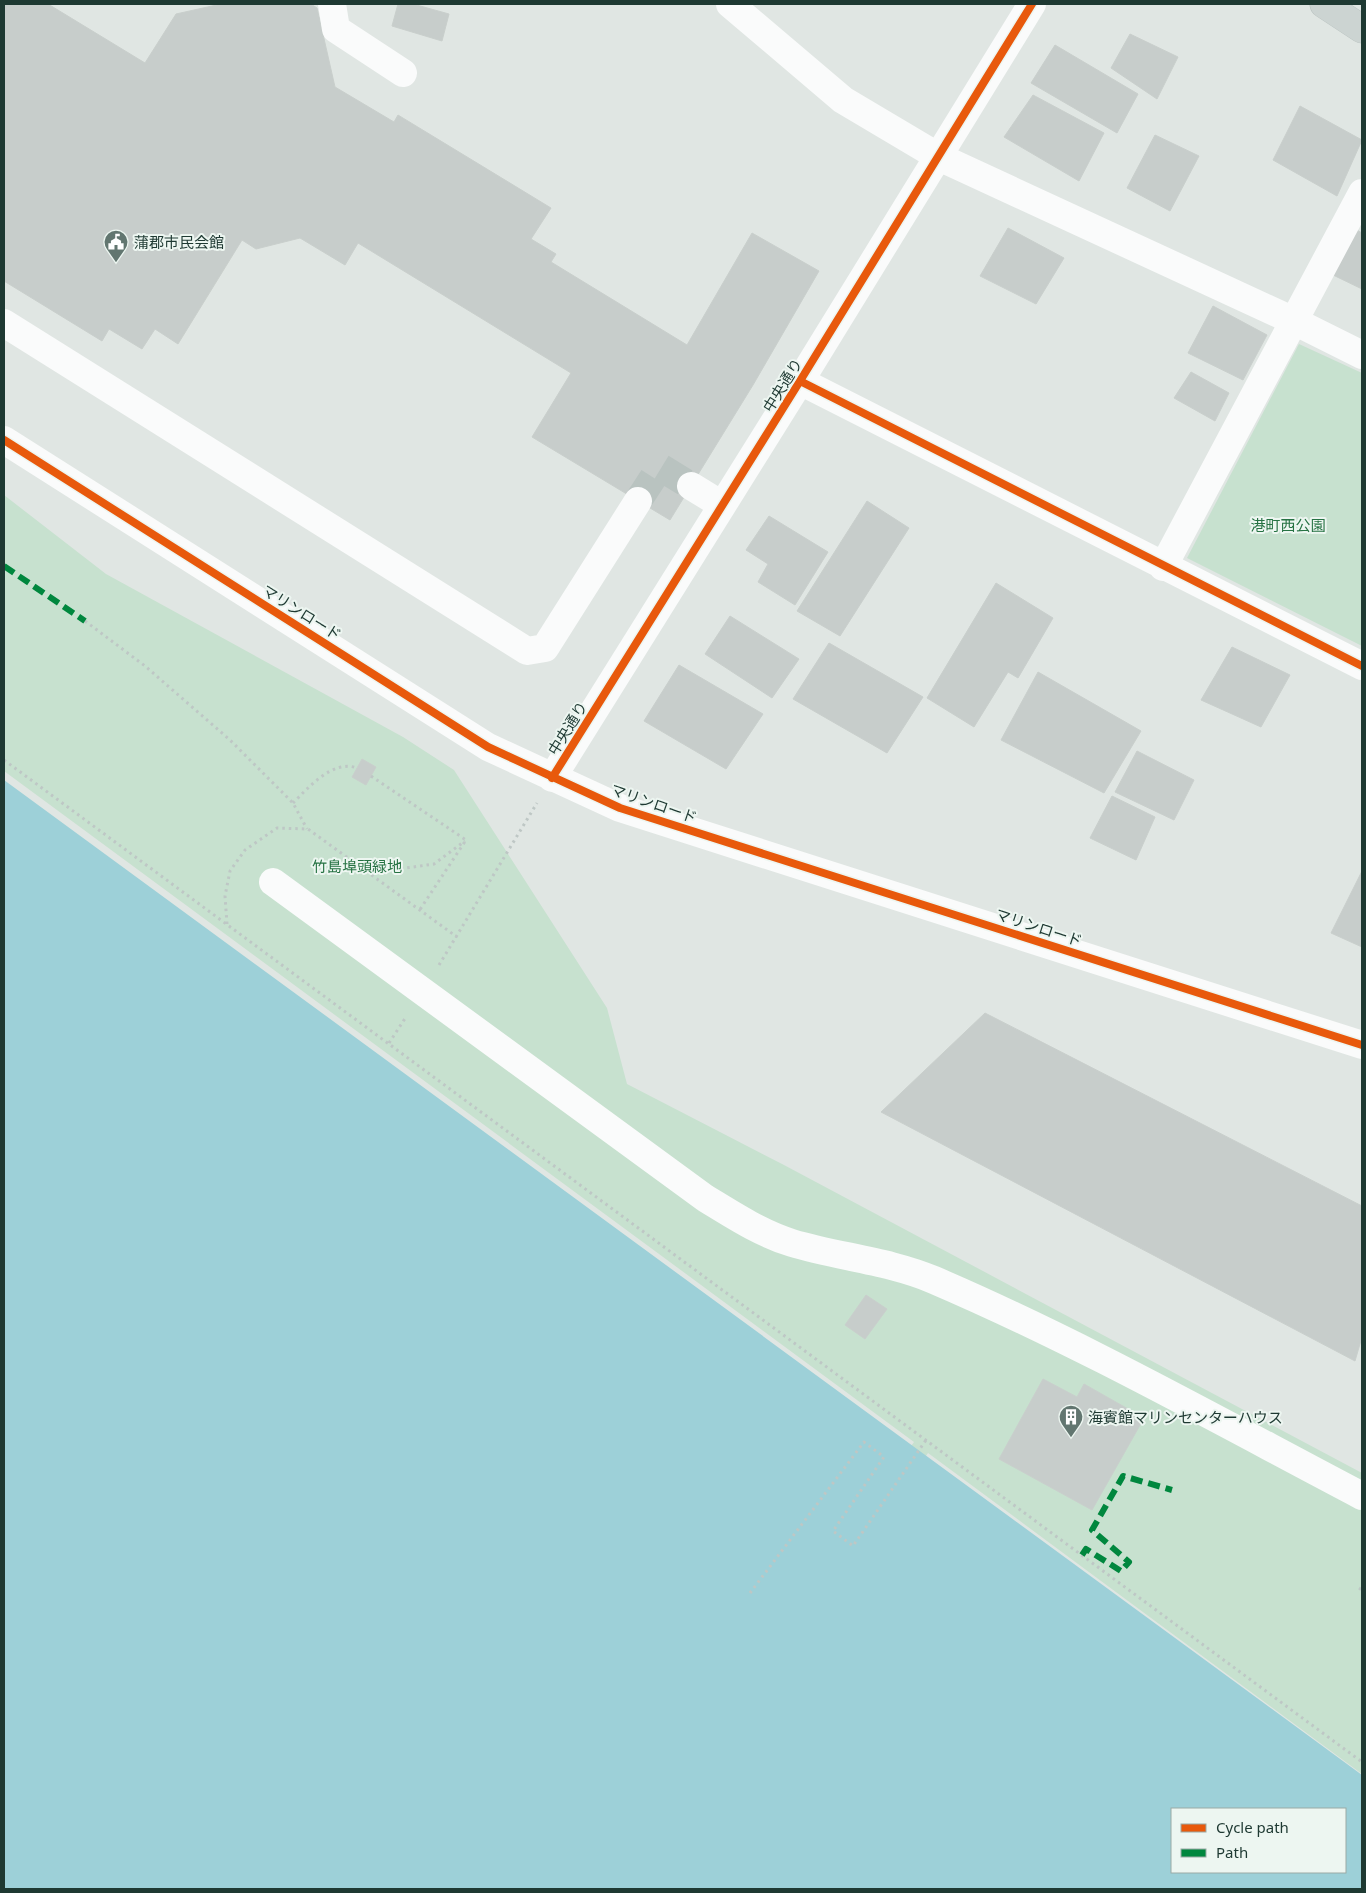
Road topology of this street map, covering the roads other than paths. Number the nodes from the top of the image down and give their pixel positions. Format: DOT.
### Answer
graph roads {
  1 [pos="332,4"];
  2 [pos="730,4"];
  3 [pos="1032,4"];
  4 [pos="1324,4"];
  5 [pos="1362,29"];
  6 [pos="403,73"];
  7 [pos="939,157"];
  8 [pos="1362,192"];
  9 [pos="1294,321"];
  10 [pos="4,323"];
  11 [pos="1362,355"];
  12 [pos="800,381"];
  13 [pos="4,440"];
  14 [pos="691,486"];
  15 [pos="638,502"];
  16 [pos="722,505"];
  17 [pos="1163,567"];
  18 [pos="1362,666"];
  19 [pos="552,778"];
  20 [pos="272,882"];
  21 [pos="1362,1045"];
  22 [pos="1362,1496"];
  1 -- 6 [label="street"];
  2 -- 7 [label="street"];
  3 -- 7 [label="street, 中央通り"];
  4 -- 5 [label="main road"];
  7 -- 9 [label="street"];
  7 -- 12 [label="street, 中央通り"];
  8 -- 9 [label="street"];
  9 -- 11 [label="street"];
  9 -- 17 [label="street"];
  10 -- 15 [label="street"];
  12 -- 16 [label="street, 中央通り"];
  12 -- 17 [label="street"];
  13 -- 19 [label="street, マリンロード"];
  14 -- 16 [label="street"];
  16 -- 19 [label="street, 中央通り"];
  17 -- 18 [label="street"];
  19 -- 21 [label="street, マリンロード"];
  20 -- 22 [label="street"];
}
